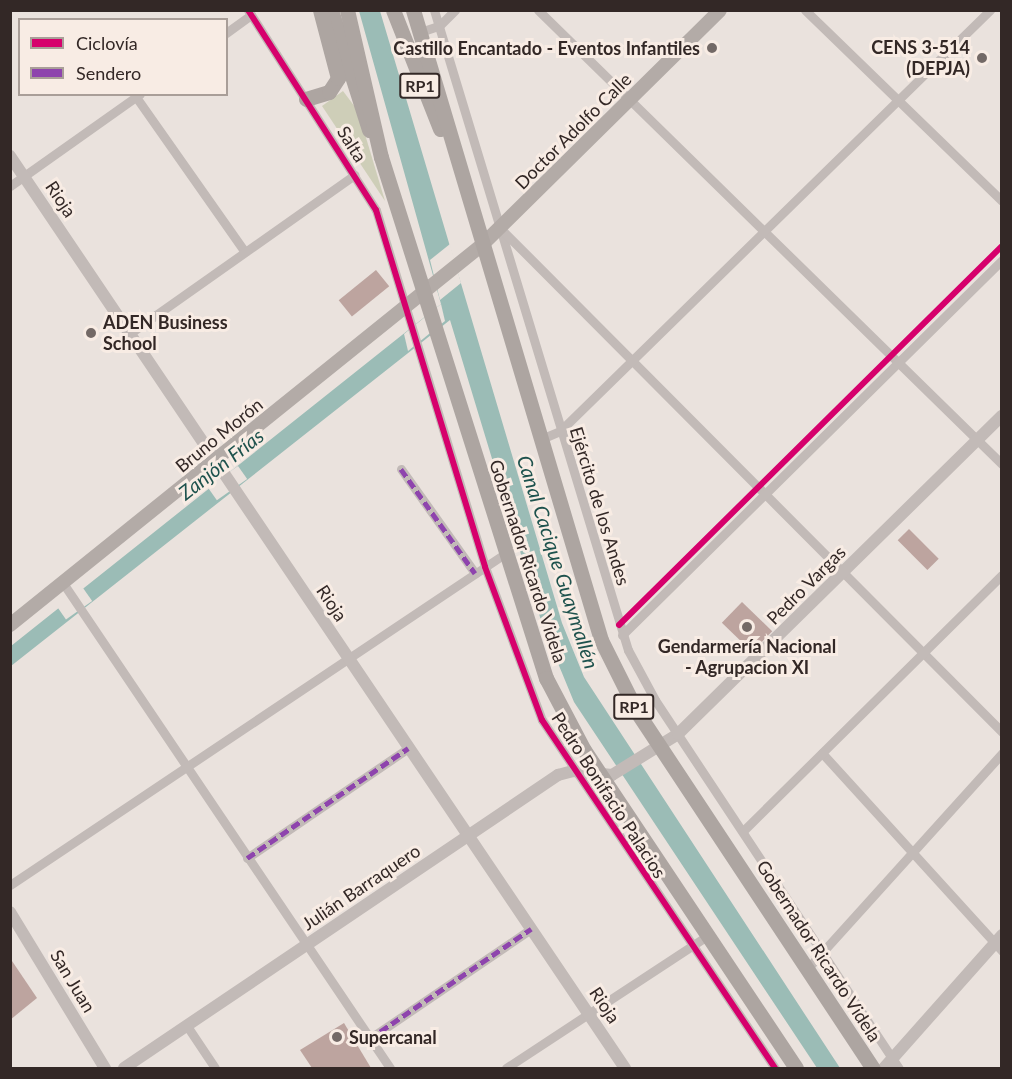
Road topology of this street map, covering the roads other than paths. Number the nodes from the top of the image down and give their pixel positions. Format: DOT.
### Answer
graph roads {
  1 [pos="320,10"];
  2 [pos="331,10"];
  3 [pos="347,10"];
  4 [pos="393,10"];
  5 [pos="413,10"];
  6 [pos="434,10"];
  7 [pos="454,10"];
  8 [pos="538,10"];
  9 [pos="720,10"];
  10 [pos="805,10"];
  11 [pos="990,10"];
  12 [pos="250,13"];
  13 [pos="439,26"];
  14 [pos="228,31"];
  15 [pos="420,32"];
  16 [pos="138,96"];
  17 [pos="306,99"];
  18 [pos="630,100"];
  19 [pos="899,101"];
  20 [pos="10,156"];
  21 [pos="381,157"];
  22 [pos="455,159"];
  23 [pos="354,175"];
  24 [pos="25,177"];
  25 [pos="10,186"];
  26 [pos="1002,201"];
  27 [pos="500,228"];
  28 [pos="764,232"];
  29 [pos="482,244"];
  30 [pos="244,252"];
  31 [pos="1002,260"];
  32 [pos="452,269"];
  33 [pos="423,292"];
  34 [pos="408,304"];
  35 [pos="129,334"];
  36 [pos="632,362"];
  37 [pos="897,362"];
  38 [pos="1002,416"];
  39 [pos="560,432"];
  40 [pos="541,439"];
  41 [pos="978,440"];
  42 [pos="215,462"];
  43 [pos="1002,464"];
  44 [pos="400,470"];
  45 [pos="766,493"];
  46 [pos="503,555"];
  47 [pos="485,567"];
  48 [pos="846,571"];
  49 [pos="475,573"];
  50 [pos="1002,575"];
  51 [pos="63,583"];
  52 [pos="10,625"];
  53 [pos="622,635"];
  54 [pos="925,650"];
  55 [pos="348,658"];
  56 [pos="1002,732"];
  57 [pos="678,734"];
  58 [pos="659,746"];
  59 [pos="408,748"];
  60 [pos="822,753"];
  61 [pos="1002,753"];
  62 [pos="186,767"];
  63 [pos="573,771"];
  64 [pos="600,776"];
  65 [pos="743,831"];
  66 [pos="468,836"];
  67 [pos="912,851"];
  68 [pos="247,858"];
  69 [pos="10,885"];
  70 [pos="10,912"];
  71 [pos="531,929"];
  72 [pos="707,936"];
  73 [pos="999,943"];
  74 [pos="306,945"];
  75 [pos="691,946"];
  76 [pos="822,951"];
  77 [pos="808,968"];
  78 [pos="589,1014"];
  79 [pos="187,1026"];
  80 [pos="369,1039"];
  81 [pos="892,1056"];
  82 [pos="105,1068"];
  83 [pos="124,1068"];
  84 [pos="215,1068"];
  85 [pos="390,1068"];
  86 [pos="506,1068"];
  87 [pos="625,1068"];
  88 [pos="776,1068"];
  89 [pos="796,1068"];
  90 [pos="873,1068"];
  91 [pos="884,1068"];
  92 [pos="899,1068"];
  1 -- 17 [label="highway"];
  2 -- 21 [label="highway"];
  3 -- 21 [label="highway, Gobernador Ricardo Videla"];
  4 -- 22 [label="highway, Gobernador Ricardo Videla / RP1"];
  5 -- 15 [label="highway, Gobernador Ricardo Videla / RP1"];
  6 -- 13 [label="street, Ejército de los Andes"];
  7 -- 13 [label="street"];
  8 -- 18 [label="street"];
  9 -- 18 [label="main road, Doctor Adolfo Calle"];
  10 -- 19 [label="street"];
  11 -- 19 [label="street"];
  12 -- 14 [label="street"];
  12 -- 17 [label="street, Salta"];
  13 -- 15 [label="street"];
  13 -- 27 [label="street, Ejército de los Andes"];
  15 -- 22 [label="highway, Gobernador Ricardo Videla / RP1"];
  16 -- 24 [label="street"];
  16 -- 30 [label="street"];
  17 -- 23 [label="street, Salta"];
  18 -- 27 [label="main road, Doctor Adolfo Calle"];
  18 -- 28 [label="street"];
  19 -- 26 [label="street"];
  19 -- 28 [label="street"];
  20 -- 24 [label="street, Rioja"];
  21 -- 33 [label="highway, Gobernador Ricardo Videla"];
  22 -- 29 [label="highway, Gobernador Ricardo Videla / RP1"];
  23 -- 30 [label="street"];
  23 -- 34 [label="street, Salta"];
  24 -- 25 [label="street"];
  24 -- 35 [label="street, Rioja"];
  27 -- 29 [label="main road, Doctor Adolfo Calle"];
  27 -- 36 [label="street"];
  27 -- 39 [label="street, Ejército de los Andes"];
  28 -- 36 [label="street"];
  28 -- 37 [label="street"];
  29 -- 32 [label="main road, Doctor Adolfo Calle"];
  29 -- 40 [label="highway, Gobernador Ricardo Videla / RP1"];
  30 -- 35 [label="street"];
  31 -- 37 [label="street"];
  32 -- 33 [label="main road, Bruno Morón"];
  33 -- 34 [label="main road, Bruno Morón"];
  33 -- 46 [label="highway, Gobernador Ricardo Videla"];
  34 -- 42 [label="main road, Bruno Morón"];
  34 -- 47 [label="street, Pedro Bonifacio Palacios"];
  35 -- 42 [label="street, Rioja"];
  36 -- 39 [label="street"];
  36 -- 45 [label="street"];
  37 -- 41 [label="street"];
  37 -- 45 [label="street"];
  38 -- 41 [label="street, Pedro Vargas"];
  39 -- 40 [label="street"];
  39 -- 53 [label="street, Ejército de los Andes"];
  40 -- 58 [label="highway, Gobernador Ricardo Videla / RP1"];
  41 -- 43 [label="street"];
  41 -- 48 [label="street, Pedro Vargas"];
  42 -- 51 [label="main road, Bruno Morón"];
  42 -- 55 [label="street, Rioja"];
  44 -- 49 [label="street"];
  45 -- 48 [label="street"];
  45 -- 53 [label="street"];
  46 -- 47 [label="street"];
  46 -- 64 [label="highway, Gobernador Ricardo Videla"];
  47 -- 49 [label="street"];
  47 -- 63 [label="street, Pedro Bonifacio Palacios"];
  48 -- 54 [label="street"];
  48 -- 57 [label="street, Pedro Vargas"];
  49 -- 55 [label="street"];
  50 -- 54 [label="street"];
  51 -- 52 [label="main road, Bruno Morón"];
  51 -- 62 [label="street"];
  53 -- 57 [label="street, Ejército de los Andes"];
  54 -- 56 [label="street"];
  54 -- 60 [label="street"];
  55 -- 59 [label="street, Rioja"];
  55 -- 62 [label="street"];
  57 -- 58 [label="street, Pedro Vargas"];
  57 -- 65 [label="street, Ejército de los Andes"];
  58 -- 64 [label="street, Pedro Vargas"];
  58 -- 77 [label="highway, Gobernador Ricardo Videla / RP1"];
  59 -- 66 [label="street, Rioja"];
  59 -- 68 [label="street"];
  60 -- 65 [label="street"];
  60 -- 67 [label="street"];
  61 -- 67 [label="street"];
  62 -- 68 [label="street"];
  62 -- 69 [label="street"];
  63 -- 64 [label="street"];
  63 -- 66 [label="street, Julián Barraquero"];
  63 -- 75 [label="street, Pedro Bonifacio Palacios"];
  64 -- 72 [label="highway, Gobernador Ricardo Videla"];
  65 -- 76 [label="street, Ejército de los Andes"];
  66 -- 71 [label="street, Rioja"];
  66 -- 74 [label="street, Julián Barraquero"];
  67 -- 73 [label="street"];
  67 -- 76 [label="street"];
  68 -- 74 [label="street"];
  70 -- 82 [label="street, San Juan"];
  71 -- 78 [label="street, Rioja"];
  71 -- 80 [label="street"];
  72 -- 75 [label="street"];
  72 -- 89 [label="highway, Gobernador Ricardo Videla"];
  73 -- 81 [label="street"];
  74 -- 79 [label="street, Julián Barraquero"];
  74 -- 80 [label="street"];
  75 -- 78 [label="street"];
  75 -- 88 [label="street, Pedro Bonifacio Palacios"];
  76 -- 77 [label="street"];
  76 -- 81 [label="street, Ejército de los Andes"];
  77 -- 90 [label="highway, Gobernador Ricardo Videla / RP1"];
  78 -- 86 [label="street"];
  78 -- 87 [label="street, Rioja"];
  79 -- 83 [label="street, Julián Barraquero"];
  79 -- 84 [label="street"];
  80 -- 85 [label="street"];
  81 -- 91 [label="street"];
  81 -- 92 [label="street, Ejército de los Andes"];
}
